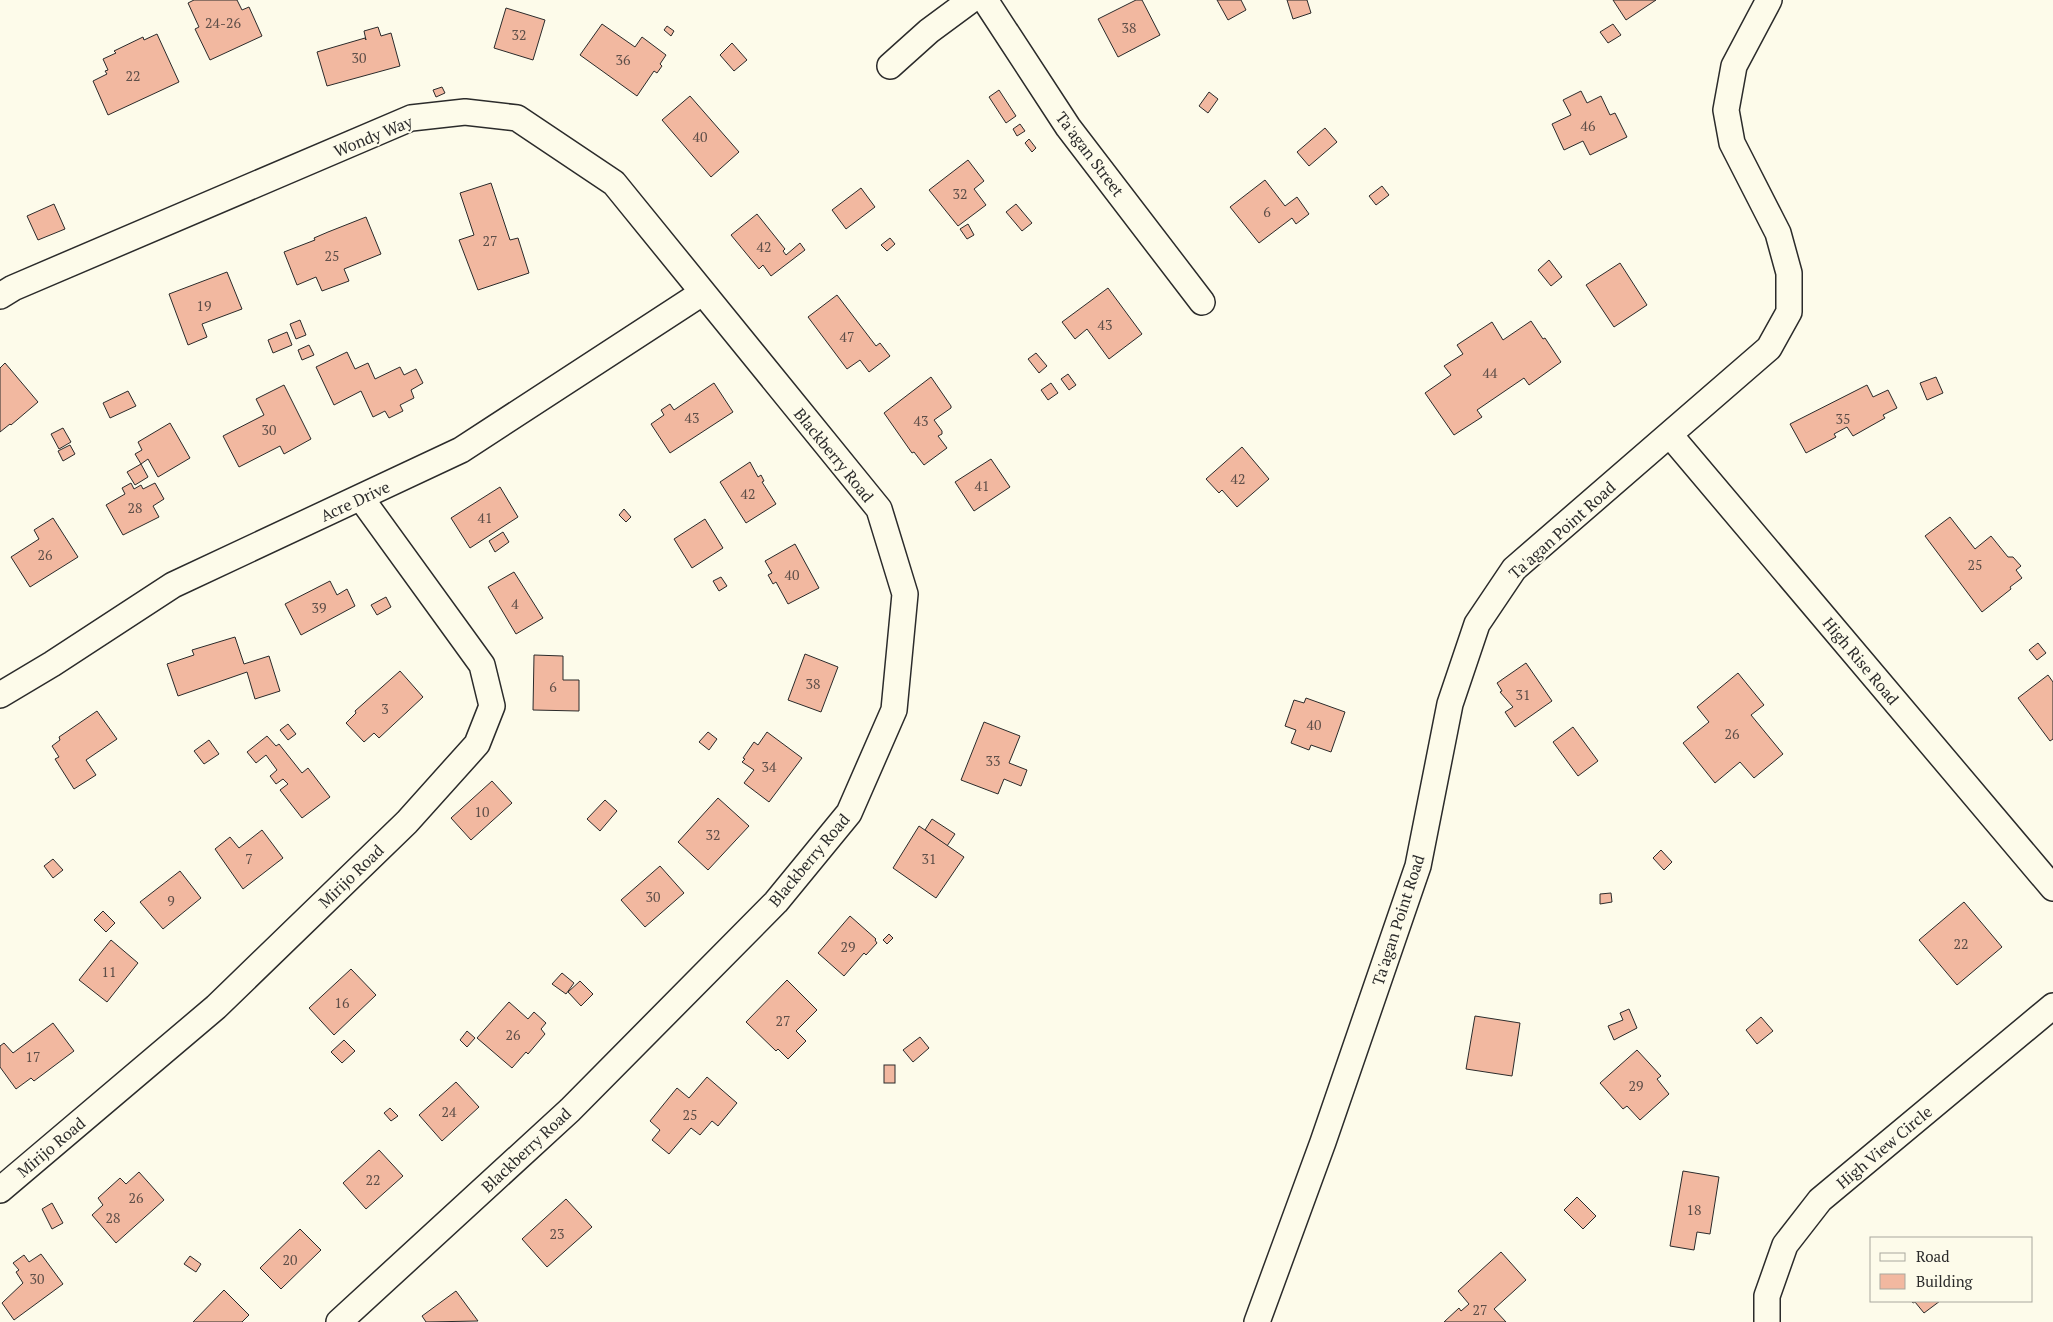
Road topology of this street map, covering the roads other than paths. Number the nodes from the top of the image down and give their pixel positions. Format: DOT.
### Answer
graph roads {
  1 [pos="971,0"];
  2 [pos="985,0"];
  3 [pos="1766,1"];
  4 [pos="890,66"];
  5 [pos="702,293"];
  6 [pos="0,296"];
  7 [pos="1202,302"];
  8 [pos="1670,435"];
  9 [pos="361,498"];
  10 [pos="0,695"];
  11 [pos="2053,888"];
  12 [pos="2053,1006"];
  13 [pos="0,1190"];
  14 [pos="339,1322"];
  15 [pos="1257,1322"];
  16 [pos="1768,1322"];
  1 -- 4 [label="street"];
  2 -- 7 [label="street, Ta'agan Street"];
  3 -- 8 [label="street, Ta'agan Point Road"];
  5 -- 6 [label="street, Wondy Way"];
  5 -- 9 [label="street, Acre Drive"];
  5 -- 14 [label="street, Blackberry Road"];
  8 -- 11 [label="street, High Rise Road"];
  8 -- 15 [label="street, Ta'agan Point Road"];
  9 -- 10 [label="street, Acre Drive"];
  9 -- 13 [label="street, Mirijo Road"];
  12 -- 16 [label="street, High View Circle"];
}
